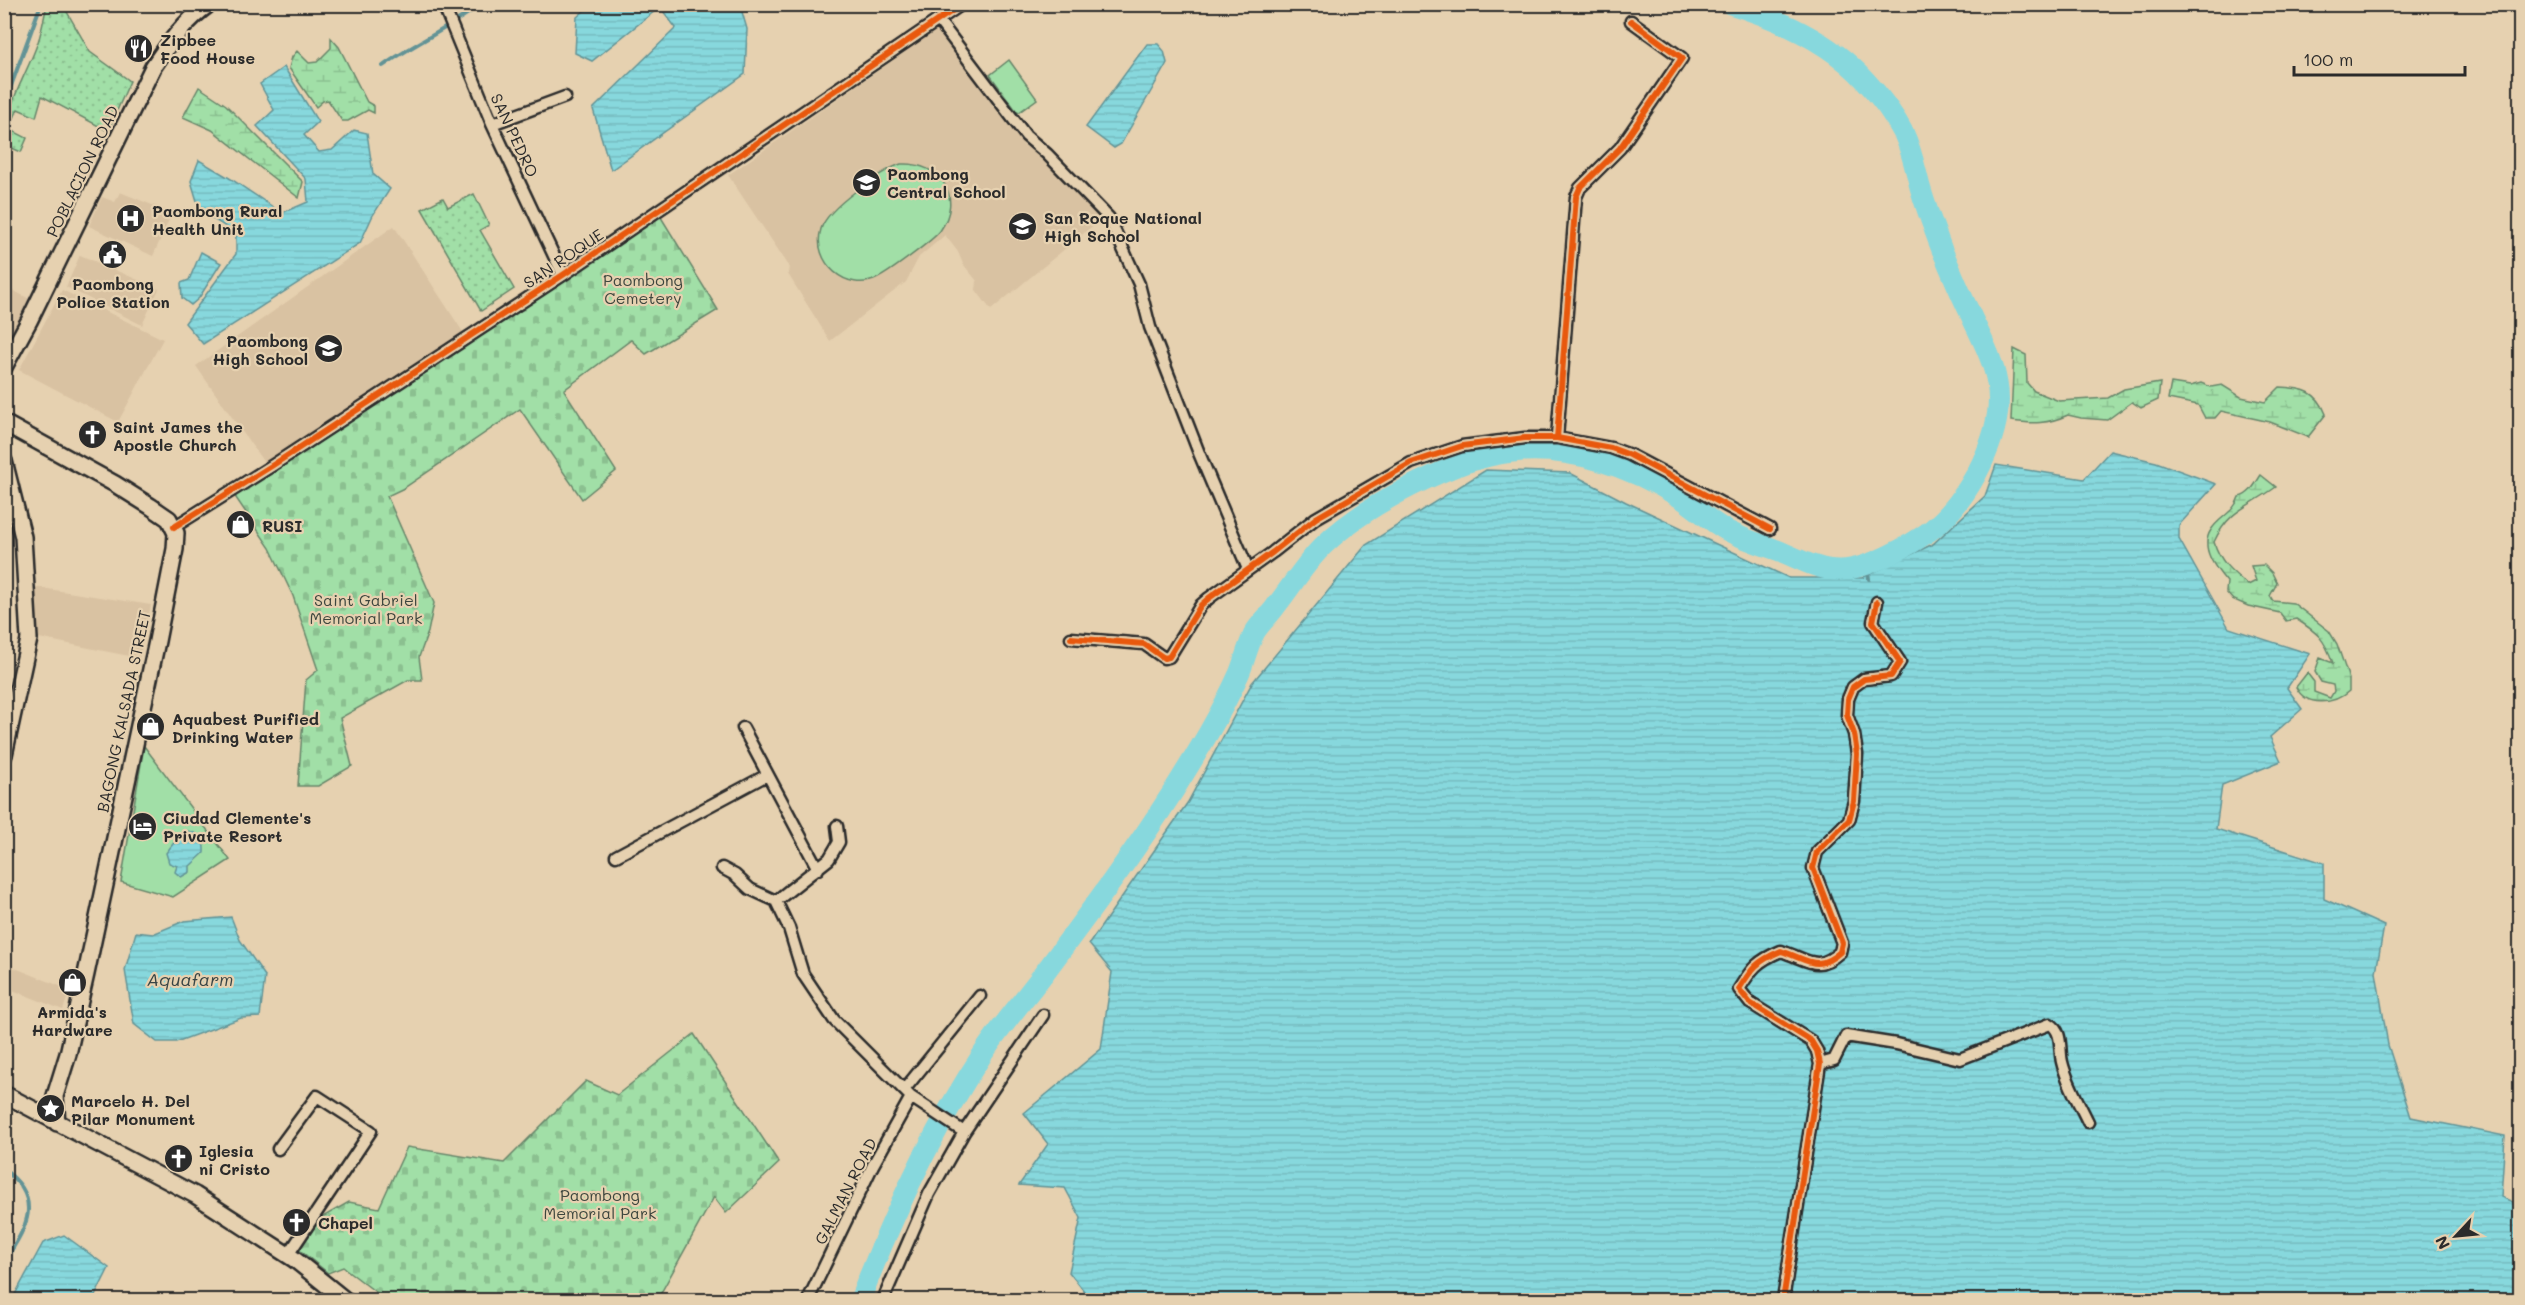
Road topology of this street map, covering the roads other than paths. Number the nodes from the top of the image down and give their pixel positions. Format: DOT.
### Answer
graph roads {
  1 [pos="208,4"];
  2 [pos="443,4"];
  3 [pos="962,4"];
  4 [pos="939,21"];
  5 [pos="1631,21"];
  6 [pos="565,97"];
  7 [pos="492,124"];
  8 [pos="563,275"];
  9 [pos="4,367"];
  10 [pos="4,423"];
  11 [pos="1557,438"];
  12 [pos="4,461"];
  13 [pos="174,527"];
  14 [pos="1770,529"];
  15 [pos="1248,569"];
  16 [pos="1877,602"];
  17 [pos="1071,638"];
  18 [pos="743,728"];
  19 [pos="4,755"];
  20 [pos="767,775"];
  21 [pos="837,826"];
  22 [pos="616,856"];
  23 [pos="722,868"];
  24 [pos="818,869"];
  25 [pos="776,901"];
  26 [pos="980,996"];
  27 [pos="1043,1015"];
  28 [pos="1820,1064"];
  29 [pos="907,1093"];
  30 [pos="4,1094"];
  31 [pos="55,1096"];
  32 [pos="37,1113"];
  33 [pos="2088,1122"];
  34 [pos="57,1123"];
  35 [pos="964,1132"];
  36 [pos="279,1149"];
  37 [pos="288,1255"];
  38 [pos="345,1300"];
  39 [pos="808,1300"];
  40 [pos="883,1300"];
  41 [pos="1783,1300"];
  1 -- 9 [label="main road, POBLACION ROAD"];
  2 -- 7 [label="street, SAN PEDRO"];
  3 -- 4 [label="street, SAN ROQUE"];
  4 -- 8 [label="street, SAN ROQUE"];
  4 -- 15 [label="street"];
  5 -- 11 [label="street"];
  6 -- 7 [label="street"];
  7 -- 8 [label="street, SAN PEDRO"];
  8 -- 13 [label="street, SAN ROQUE"];
  10 -- 13 [label="main road"];
  11 -- 14 [label="street"];
  11 -- 15 [label="street"];
  12 -- 19 [label="main road"];
  13 -- 31 [label="main road, BAGONG KALSADA STREET"];
  15 -- 17 [label="street"];
  16 -- 28 [label="street"];
  18 -- 20 [label="street"];
  20 -- 22 [label="street"];
  20 -- 24 [label="street"];
  21 -- 24 [label="street"];
  23 -- 25 [label="street"];
  24 -- 25 [label="street"];
  25 -- 29 [label="street"];
  26 -- 29 [label="street, GALMAN ROAD"];
  27 -- 35 [label="street"];
  28 -- 33 [label="street"];
  28 -- 41 [label="street"];
  29 -- 35 [label="street"];
  29 -- 39 [label="street, GALMAN ROAD"];
  30 -- 32 [label="main road"];
  31 -- 32 [label="main road, BAGONG KALSADA STREET"];
  31 -- 34 [label="main road, BAGONG KALSADA STREET"];
  32 -- 34 [label="main road"];
  34 -- 37 [label="main road"];
  35 -- 40 [label="street"];
  36 -- 37 [label="street"];
  37 -- 38 [label="main road"];
}
